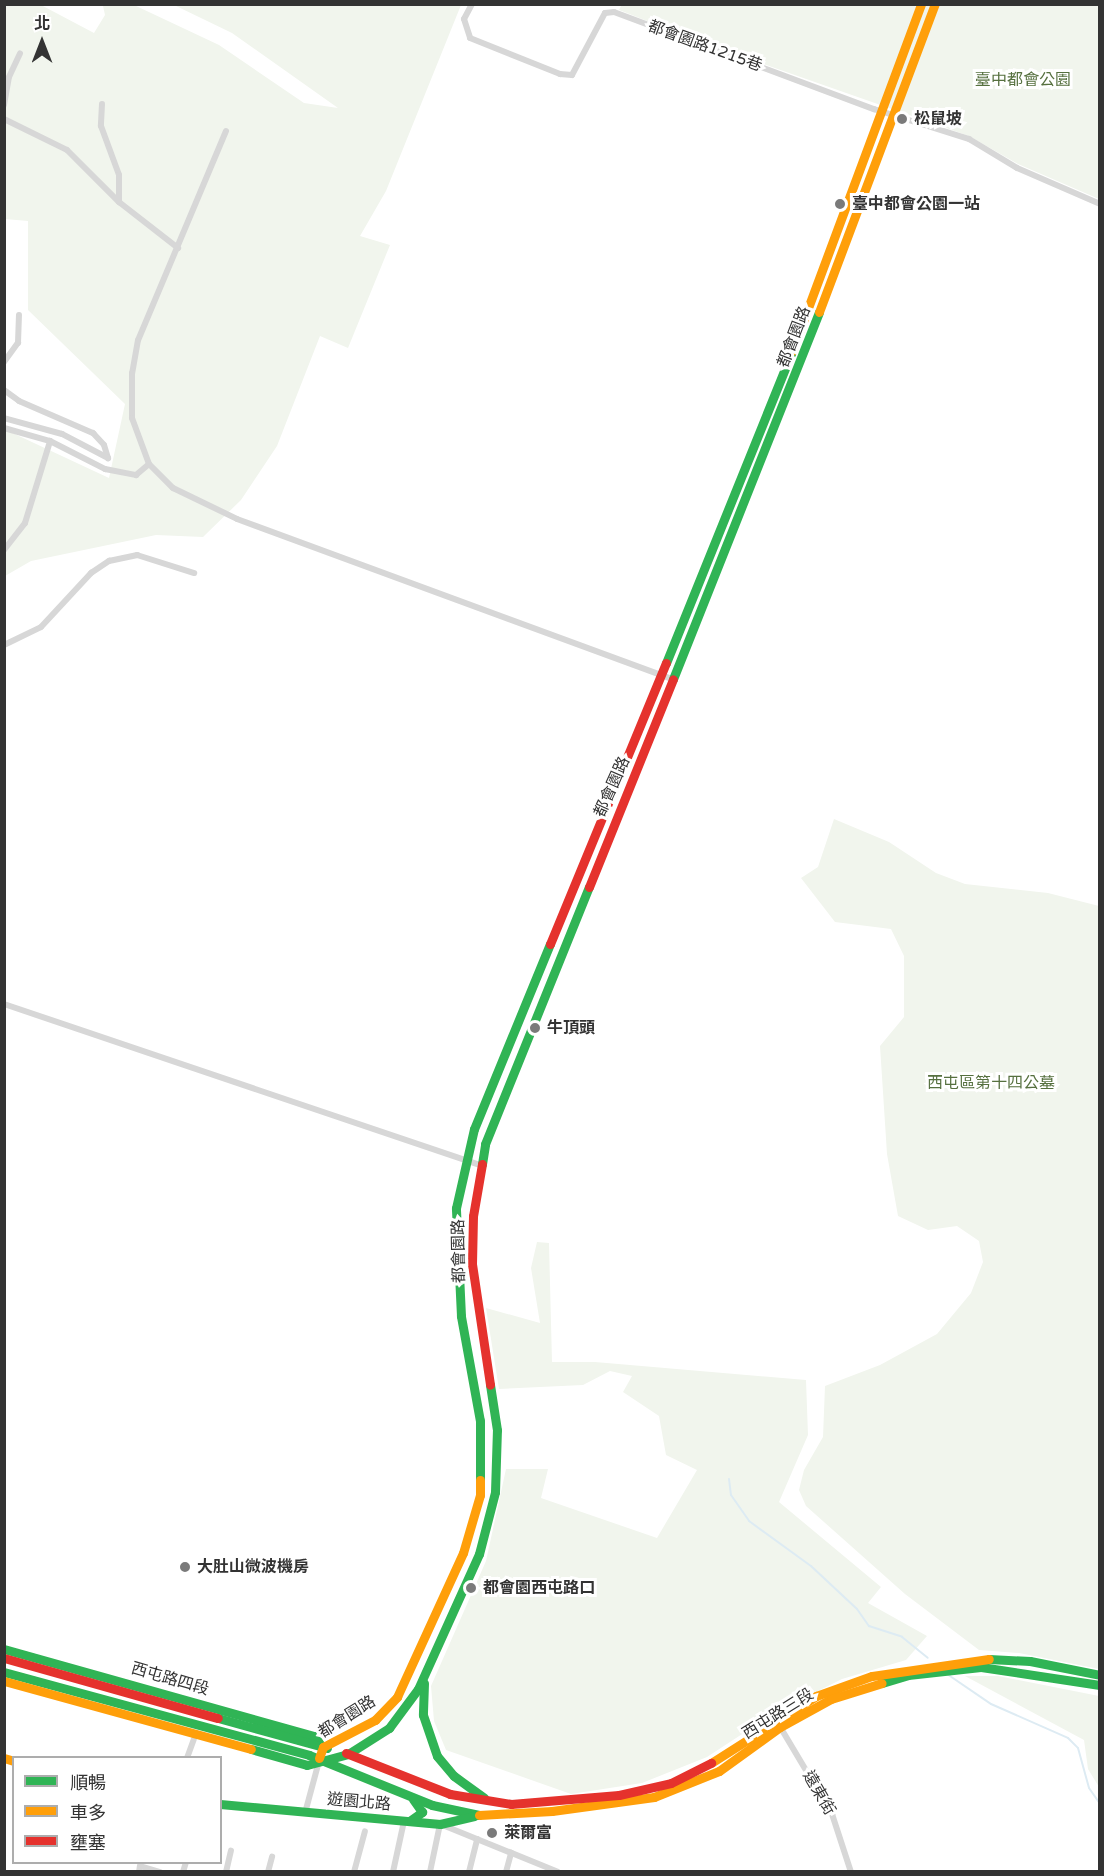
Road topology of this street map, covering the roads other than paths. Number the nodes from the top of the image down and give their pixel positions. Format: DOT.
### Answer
graph roads {
  1 [pos="472,4"];
  2 [pos="921,4"];
  3 [pos="935,4"];
  4 [pos="911,36"];
  5 [pos="922,40"];
  6 [pos="20,53"];
  7 [pos="102,104"];
  8 [pos="4,105"];
  9 [pos="883,112"];
  10 [pos="4,119"];
  11 [pos="226,131"];
  12 [pos="119,202"];
  13 [pos="1100,204"];
  14 [pos="178,248"];
  15 [pos="19,315"];
  16 [pos="4,362"];
  17 [pos="4,390"];
  18 [pos="4,418"];
  19 [pos="4,428"];
  20 [pos="51,441"];
  21 [pos="149,464"];
  22 [pos="4,550"];
  23 [pos="194,573"];
  24 [pos="4,645"];
  25 [pos="663,676"];
  26 [pos="674,680"];
  27 [pos="4,1004"];
  28 [pos="464,1161"];
  29 [pos="480,1165"];
  30 [pos="4,1649"];
  31 [pos="4,1658"];
  32 [pos="427,1669"];
  33 [pos="4,1671"];
  34 [pos="1100,1675"];
  35 [pos="4,1681"];
  36 [pos="1100,1685"];
  37 [pos="778,1723"];
  38 [pos="194,1739"];
  39 [pos="323,1747"];
  40 [pos="348,1754"];
  41 [pos="188,1756"];
  42 [pos="320,1758"];
  43 [pos="403,1793"];
  44 [pos="488,1801"];
  45 [pos="222,1804"];
  46 [pos="306,1813"];
  47 [pos="478,1815"];
  48 [pos="404,1821"];
  49 [pos="440,1824"];
  50 [pos="365,1830"];
  51 [pos="477,1839"];
  52 [pos="231,1851"];
  53 [pos="511,1853"];
  54 [pos="272,1857"];
  55 [pos="553,1871"];
  56 [pos="139,1872"];
  57 [pos="160,1872"];
  58 [pos="226,1872"];
  59 [pos="268,1872"];
  60 [pos="354,1872"];
  61 [pos="393,1872"];
  62 [pos="430,1872"];
  63 [pos="469,1872"];
  64 [pos="506,1872"];
  65 [pos="851,1872"];
  1 -- 9 [label="street, 都會園路1215巷"];
  2 -- 4 [label="street, 都會園路"];
  3 -- 5 [label="street, 都會園路"];
  4 -- 5 [label="street"];
  4 -- 9 [label="street, 都會園路"];
  5 -- 9 [label="street, 都會園路"];
  6 -- 8 [label="street"];
  7 -- 12 [label="street"];
  9 -- 13 [label="street"];
  9 -- 25 [label="street, 都會園路"];
  9 -- 26 [label="street, 都會園路"];
  10 -- 12 [label="street"];
  11 -- 14 [label="street"];
  12 -- 14 [label="street"];
  14 -- 21 [label="street"];
  15 -- 16 [label="street"];
  17 -- 18 [label="street"];
  19 -- 20 [label="street"];
  20 -- 21 [label="street"];
  20 -- 22 [label="street"];
  21 -- 25 [label="street"];
  23 -- 24 [label="street"];
  25 -- 26 [label="street"];
  25 -- 28 [label="street, 都會園路"];
  26 -- 29 [label="street, 都會園路"];
  27 -- 28 [label="street"];
  28 -- 29 [label="street"];
  28 -- 39 [label="street, 都會園路"];
  29 -- 32 [label="street, 都會園路"];
  30 -- 39 [label="street, 西屯路四段"];
  31 -- 39 [label="street, 西屯路四段"];
  32 -- 40 [label="street, 都會園路"];
  32 -- 44 [label="street"];
  33 -- 42 [label="street"];
  34 -- 37 [label="street, 西屯路三段"];
  35 -- 42 [label="street"];
  36 -- 37 [label="street, 西屯路三段"];
  37 -- 44 [label="street, 西屯路三段"];
  37 -- 47 [label="street, 西屯路三段"];
  37 -- 65 [label="street, 遠東街"];
  38 -- 41 [label="street"];
  39 -- 40 [label="street, 西屯路四段"];
  39 -- 42 [label="street, 都會園路"];
  40 -- 42 [label="street, 都會園路"];
  40 -- 44 [label="street, 西屯路四段"];
  42 -- 43 [label="street"];
  42 -- 46 [label="street"];
  43 -- 47 [label="street"];
  43 -- 48 [label="street"];
  44 -- 47 [label="street"];
  45 -- 46 [label="street, 遊園北路"];
  46 -- 48 [label="street, 遊園北路"];
  47 -- 49 [label="street, 遊園北路"];
  48 -- 49 [label="street, 遊園北路"];
  48 -- 61 [label="street"];
  49 -- 51 [label="street"];
  49 -- 62 [label="street"];
  50 -- 60 [label="street"];
  51 -- 53 [label="street"];
  51 -- 63 [label="street"];
  52 -- 58 [label="street"];
  53 -- 55 [label="street"];
  53 -- 64 [label="street"];
  54 -- 59 [label="street"];
  56 -- 57 [label="street"];
}
